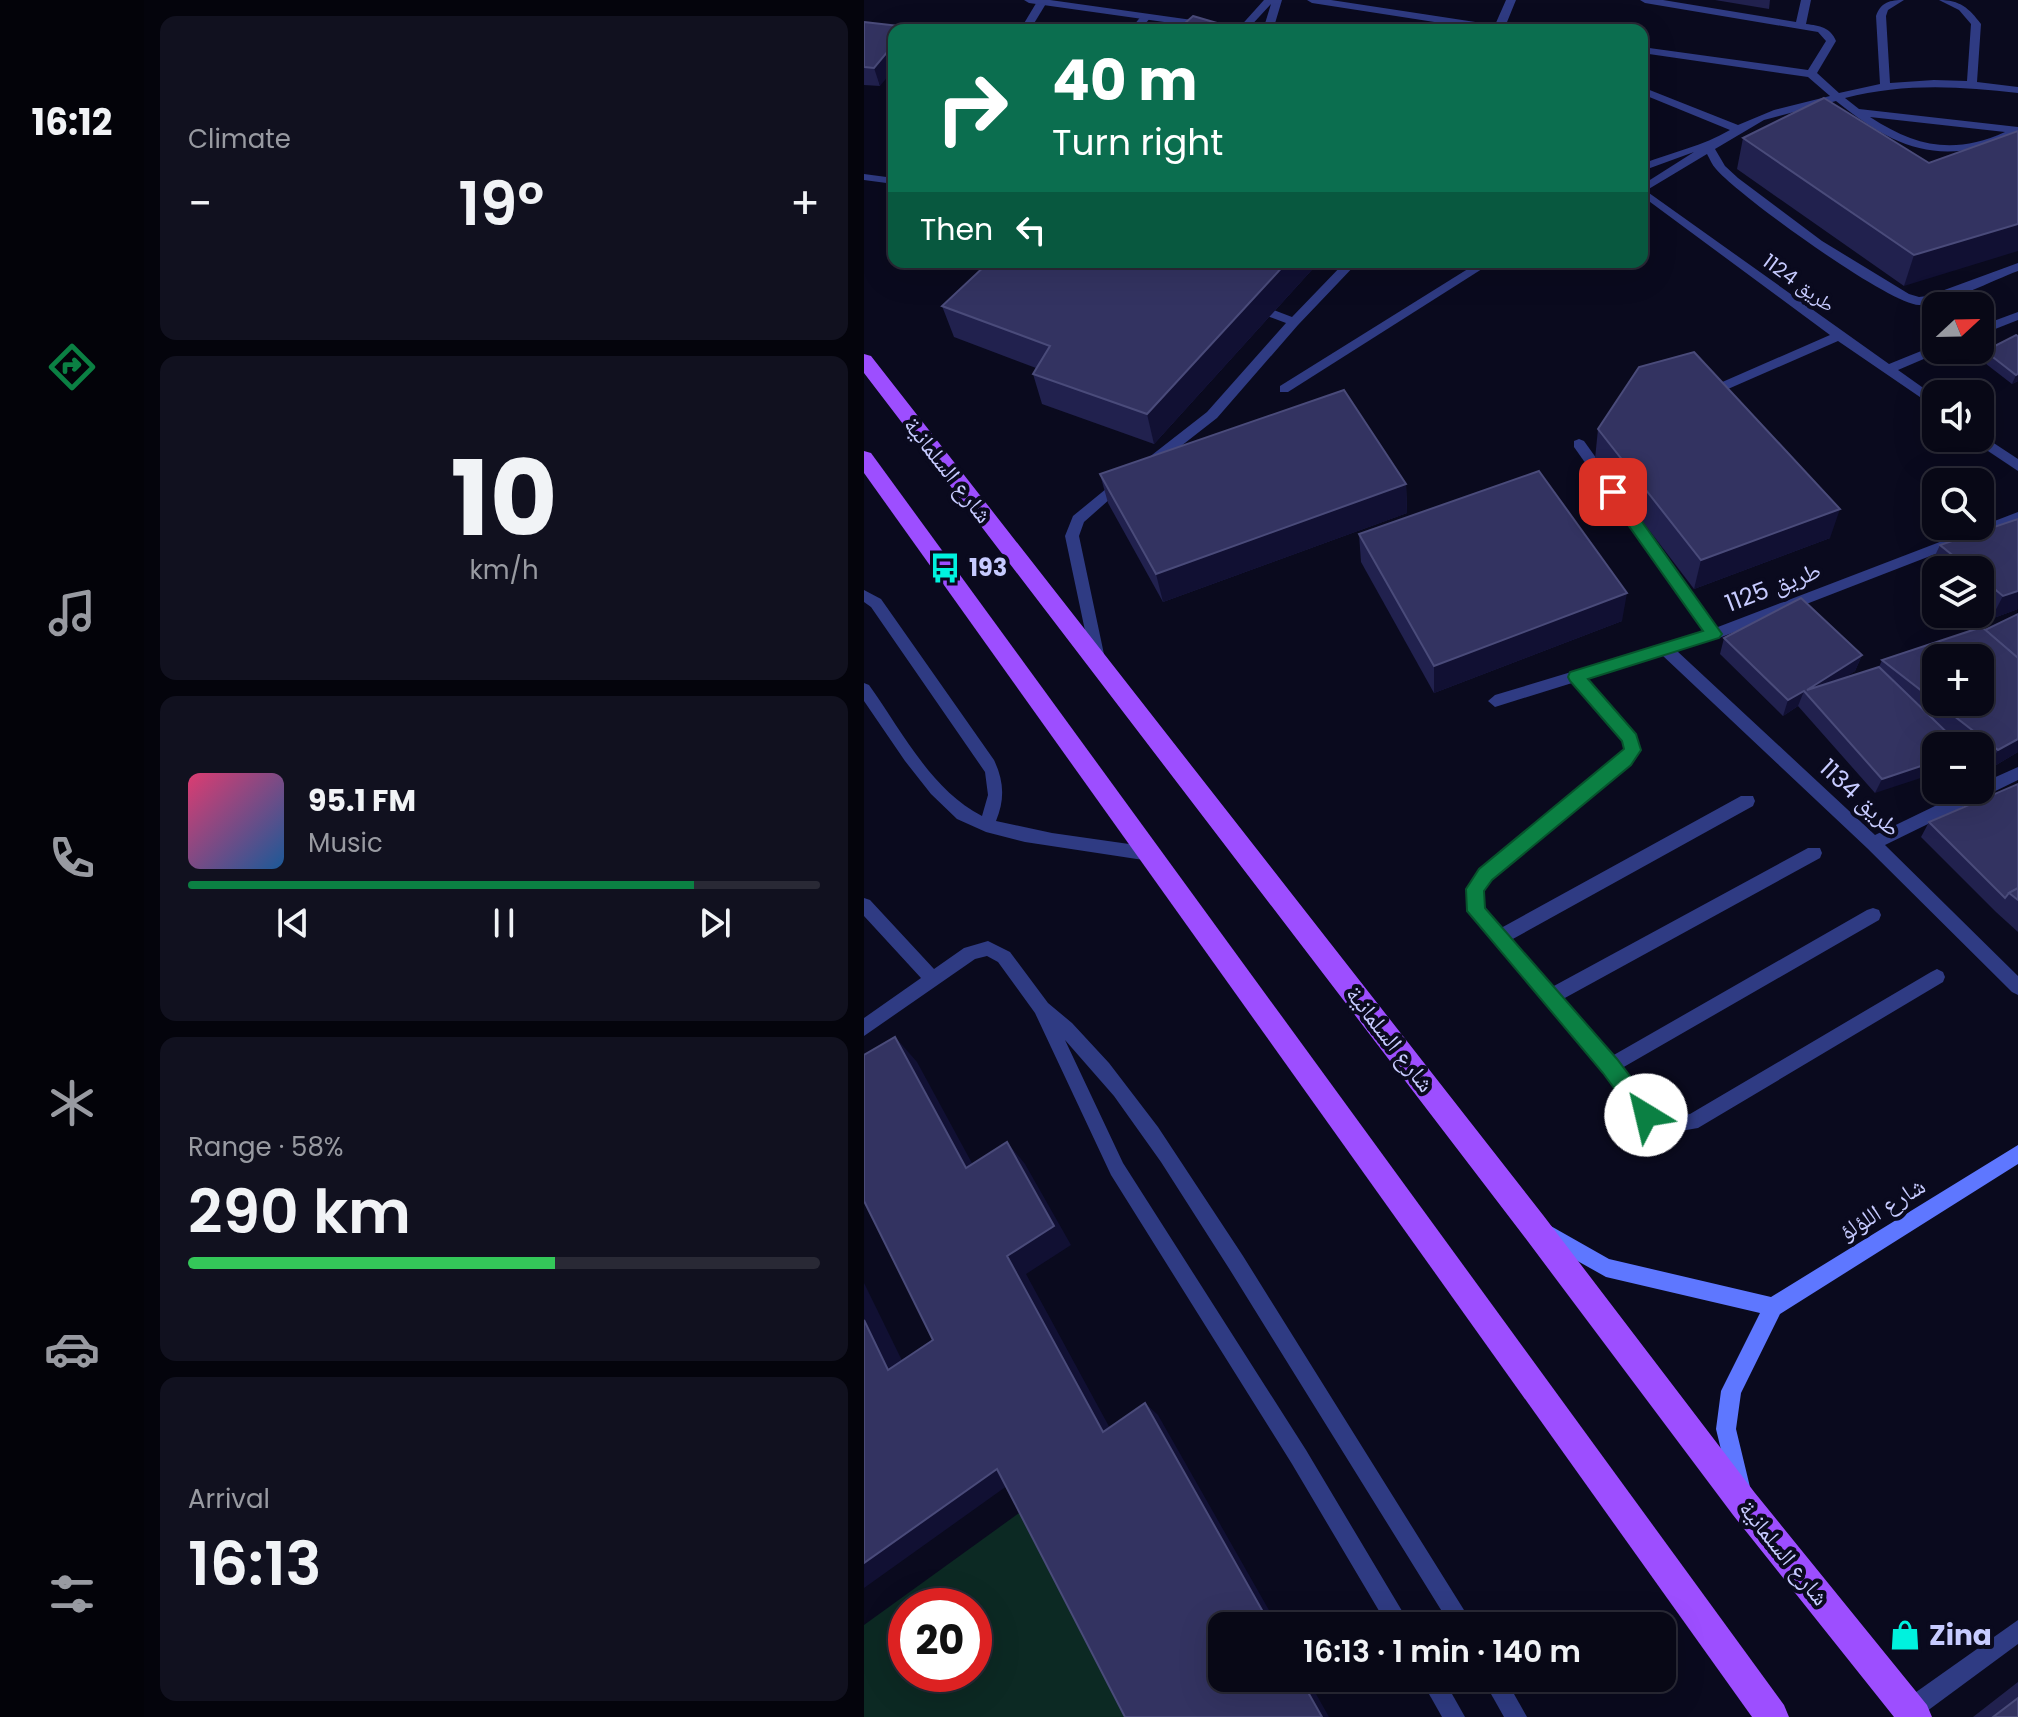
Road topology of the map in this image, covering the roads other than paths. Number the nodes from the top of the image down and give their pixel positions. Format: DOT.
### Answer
graph roads {
  1 [pos="1029,0"];
  2 [pos="1269,0"];
  3 [pos="1277,0"];
  4 [pos="1312,0"];
  5 [pos="1511,0"];
  6 [pos="1645,0"];
  7 [pos="1806,0"];
  8 [pos="1899,0"];
  9 [pos="1944,0"];
  10 [pos="1042,2"];
  11 [pos="1146,17"];
  12 [pos="1029,24"];
  13 [pos="1140,24"];
  14 [pos="1198,24"];
  15 [pos="1247,24"];
  16 [pos="1270,24"];
  17 [pos="1467,24"];
  18 [pos="1501,24"];
  19 [pos="1801,24"];
  20 [pos="1648,51"];
  21 [pos="1811,74"];
  22 [pos="1972,84"];
  23 [pos="1885,86"];
  24 [pos="2018,90"];
  25 [pos="1648,92"];
  26 [pos="1837,98"];
  27 [pos="1855,112"];
  28 [pos="1740,130"];
  29 [pos="2018,130"];
  30 [pos="1708,146"];
  31 [pos="1648,165"];
  32 [pos="864,177"];
  33 [pos="888,180"];
  34 [pos="1648,187"];
  35 [pos="1648,194"];
  36 [pos="2018,267"];
  37 [pos="1346,268"];
  38 [pos="1477,268"];
  39 [pos="1271,313"];
  40 [pos="2018,316"];
  41 [pos="1294,322"];
  42 [pos="1994,325"];
  43 [pos="1839,336"];
  44 [pos="1922,355"];
  45 [pos="864,360"];
  46 [pos="1891,368"];
  47 [pos="1724,386"];
  48 [pos="1284,389"];
  49 [pos="1922,393"];
  50 [pos="1579,444"];
  51 [pos="1994,449"];
  52 [pos="2018,466"];
  53 [pos="867,472"];
  54 [pos="2018,517"];
  55 [pos="864,595"];
  56 [pos="1714,634"];
  57 [pos="1665,649"];
  58 [pos="1098,659"];
  59 [pos="1576,677"];
  60 [pos="864,689"];
  61 [pos="1495,701"];
  62 [pos="2018,773"];
  63 [pos="1747,801"];
  64 [pos="986,825"];
  65 [pos="1873,843"];
  66 [pos="1814,853"];
  67 [pos="1150,854"];
  68 [pos="864,905"];
  69 [pos="1873,915"];
  70 [pos="1499,938"];
  71 [pos="1937,977"];
  72 [pos="932,979"];
  73 [pos="2018,987"];
  74 [pos="1550,997"];
  75 [pos="1041,1007"];
  76 [pos="864,1028"];
  77 [pos="1610,1066"];
  78 [pos="2018,1154"];
  79 [pos="1533,1225"];
  80 [pos="1773,1307"];
  81 [pos="1744,1504"];
  82 [pos="1392,1612"];
  83 [pos="1454,1612"];
  84 [pos="2018,1631"];
  85 [pos="1439,1692"];
  86 [pos="1501,1692"];
  87 [pos="1913,1714"];
  88 [pos="1454,1717"];
  89 [pos="1516,1717"];
  90 [pos="1772,1717"];
  1 -- 10 [label="street"];
  2 -- 15 [label="street"];
  3 -- 16 [label="street"];
  4 -- 17 [label="street"];
  5 -- 18 [label="street"];
  6 -- 19 [label="street"];
  7 -- 19 [label="street"];
  8 -- 23 [label="street"];
  9 -- 22 [label="street"];
  10 -- 11 [label="street"];
  10 -- 12 [label="street"];
  11 -- 13 [label="street"];
  11 -- 14 [label="street"];
  19 -- 21 [label="street"];
  20 -- 21 [label="street"];
  21 -- 26 [label="street"];
  22 -- 23 [label="street"];
  22 -- 24 [label="street"];
  23 -- 26 [label="street"];
  25 -- 28 [label="street"];
  26 -- 27 [label="street"];
  26 -- 28 [label="street"];
  27 -- 29 [label="street"];
  27 -- 29 [label="street"];
  28 -- 30 [label="street"];
  30 -- 31 [label="street"];
  30 -- 34 [label="street"];
  30 -- 36 [label="street"];
  32 -- 33 [label="street"];
  35 -- 43 [label="street, طريق 1124"];
  37 -- 41 [label="street"];
  38 -- 48 [label="street"];
  39 -- 41 [label="street"];
  40 -- 42 [label="street"];
  41 -- 58 [label="street"];
  43 -- 46 [label="street, طريق 1124"];
  43 -- 47 [label="street"];
  44 -- 46 [label="street"];
  45 -- 58 [label="main road, شارع السلمانية"];
  46 -- 49 [label="street, طريق 1124"];
  50 -- 56 [label="street"];
  51 -- 52 [label="street"];
  53 -- 67 [label="main road"];
  54 -- 56 [label="street, طريق 1125"];
  55 -- 64 [label="street"];
  56 -- 57 [label="street, طريق 1125"];
  57 -- 59 [label="street, طريق 1125"];
  57 -- 65 [label="street, طريق 1134"];
  58 -- 79 [label="main road, شارع السلمانية"];
  59 -- 61 [label="street, طريق 1125"];
  59 -- 70 [label="street"];
  60 -- 64 [label="street"];
  62 -- 65 [label="street"];
  63 -- 70 [label="street"];
  64 -- 67 [label="street"];
  65 -- 73 [label="street, طريق 1134"];
  66 -- 74 [label="street"];
  67 -- 90 [label="main road"];
  68 -- 72 [label="street"];
  69 -- 77 [label="street"];
  70 -- 74 [label="street"];
  71 -- 77 [label="street"];
  72 -- 75 [label="street"];
  72 -- 76 [label="street"];
  74 -- 77 [label="street"];
  75 -- 82 [label="street"];
  75 -- 83 [label="street"];
  78 -- 80 [label="street, شارع اللؤلؤ"];
  79 -- 80 [label="street"];
  79 -- 81 [label="main road, شارع السلمانية"];
  80 -- 81 [label="street"];
  81 -- 87 [label="main road, شارع السلمانية"];
  84 -- 87 [label="street"];
  85 -- 88 [label="street"];
  86 -- 89 [label="street"];
}
